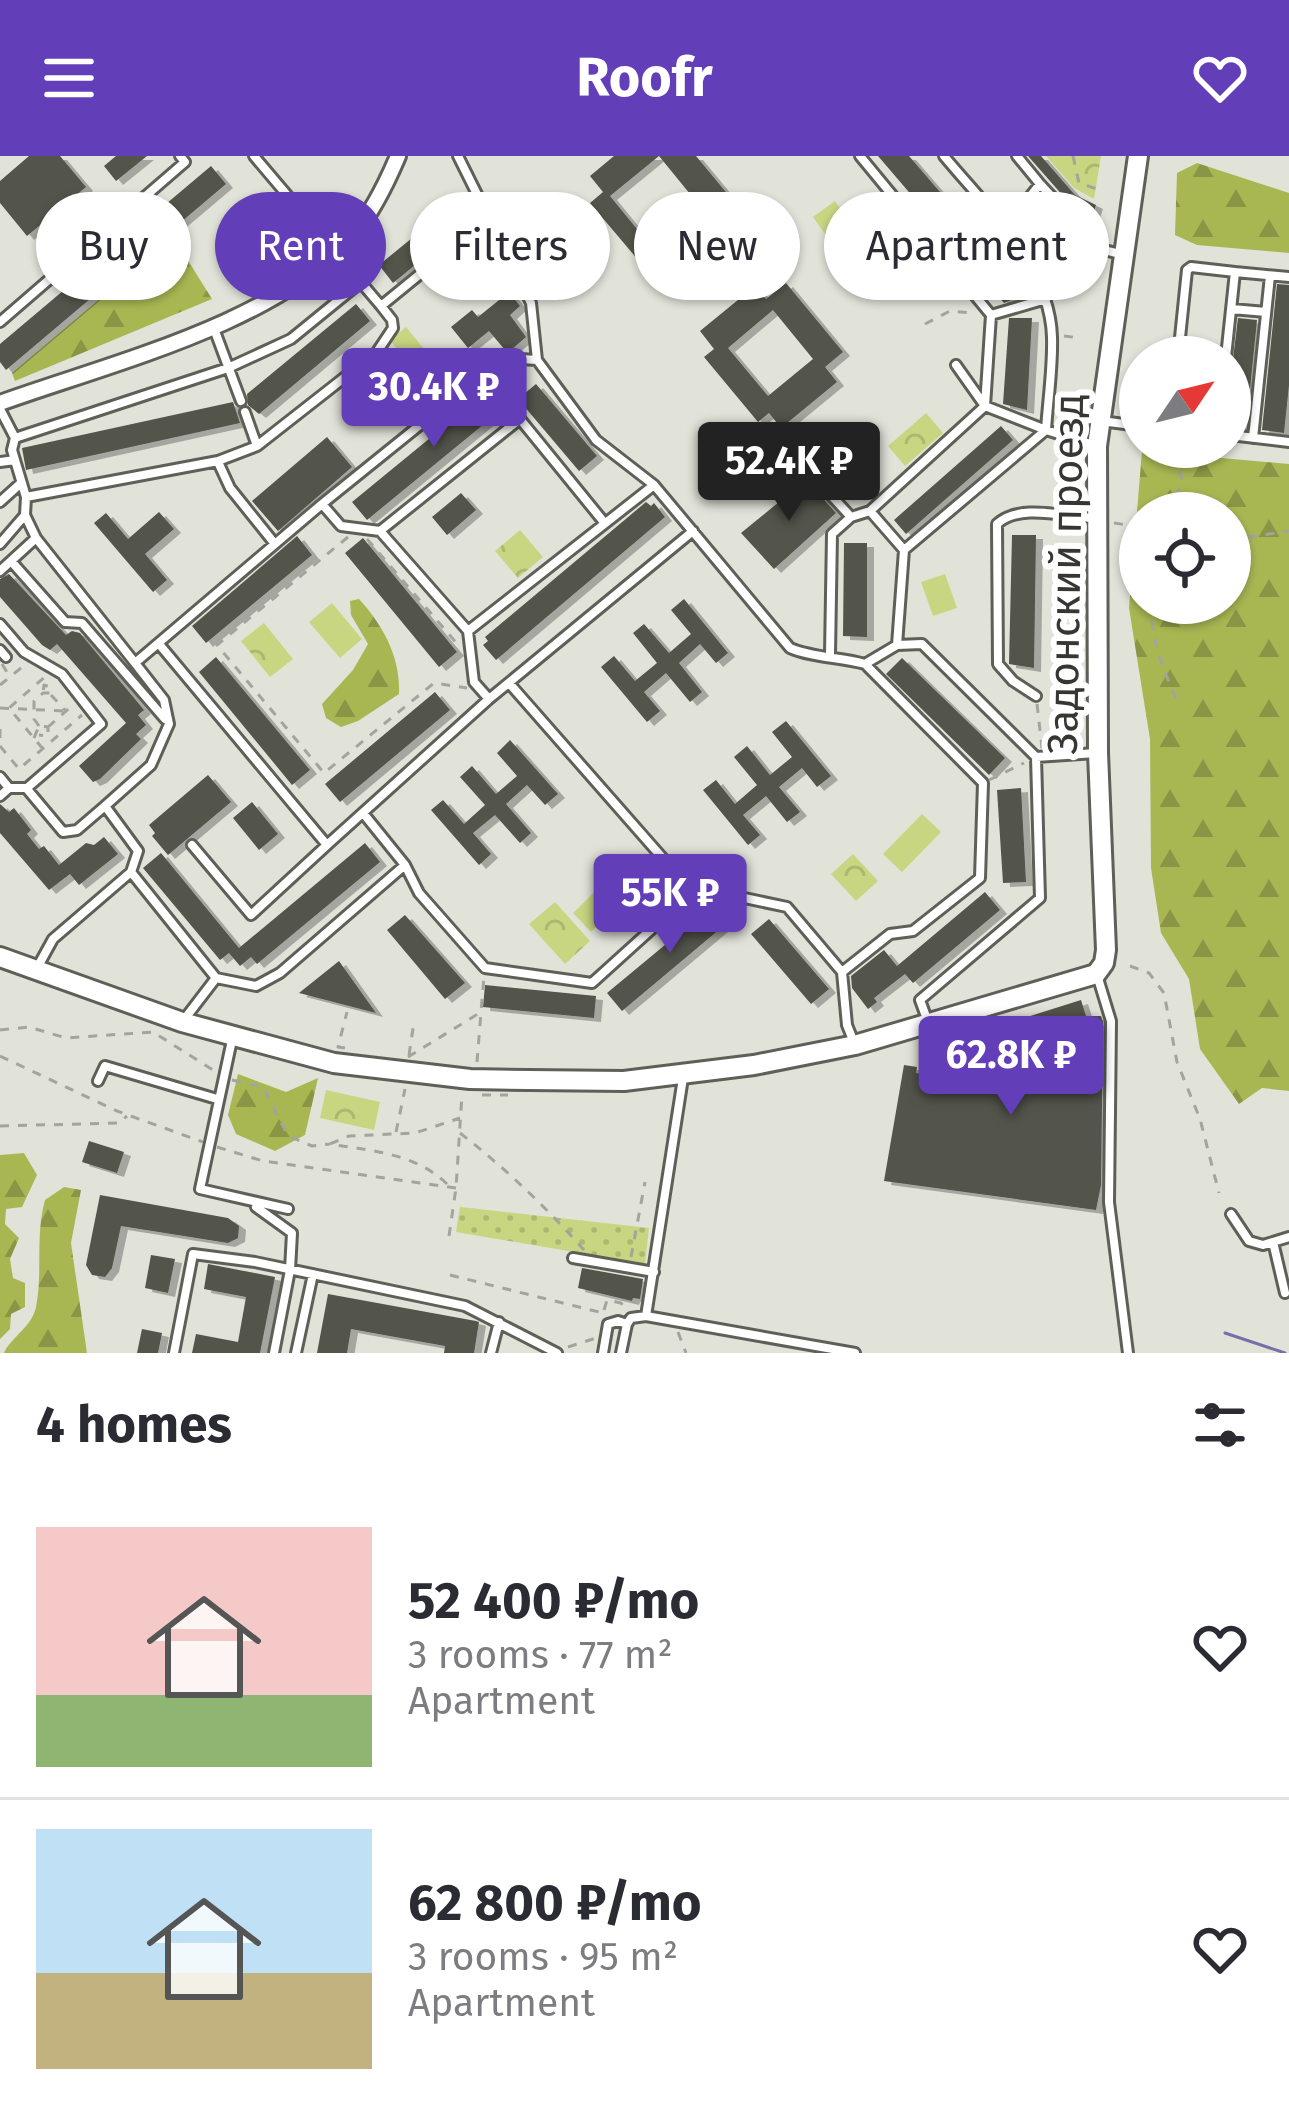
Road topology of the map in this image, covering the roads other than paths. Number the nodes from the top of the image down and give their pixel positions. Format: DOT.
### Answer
graph roads {
  1 [pos="180,156"];
  2 [pos="254,156"];
  3 [pos="398,156"];
  4 [pos="458,156"];
  5 [pos="860,156"];
  6 [pos="944,156"];
  7 [pos="1017,156"];
  8 [pos="1138,156"];
  9 [pos="1040,184"];
  10 [pos="285,192"];
  11 [pos="378,192"];
  12 [pos="477,192"];
  13 [pos="974,192"];
  14 [pos="1047,192"];
  15 [pos="1114,259"];
  16 [pos="1235,272"];
  17 [pos="1270,276"];
  18 [pos="1289,277"];
  19 [pos="410,283"];
  20 [pos="266,300"];
  21 [pos="339,300"];
  22 [pos="376,300"];
  23 [pos="530,300"];
  24 [pos="1040,300"];
  25 [pos="1046,300"];
  26 [pos="381,306"];
  27 [pos="1232,309"];
  28 [pos="1266,312"];
  29 [pos="992,315"];
  30 [pos="0,322"];
  31 [pos="213,326"];
  32 [pos="1180,336"];
  33 [pos="1229,336"];
  34 [pos="537,360"];
  35 [pos="956,364"];
  36 [pos="228,368"];
  37 [pos="241,401"];
  38 [pos="0,406"];
  39 [pos="985,406"];
  40 [pos="245,412"];
  41 [pos="1100,421"];
  42 [pos="1119,423"];
  43 [pos="1046,430"];
  44 [pos="1289,432"];
  45 [pos="15,438"];
  46 [pos="1253,438"];
  47 [pos="1289,442"];
  48 [pos="257,446"];
  49 [pos="1096,446"];
  50 [pos="15,460"];
  51 [pos="218,461"];
  52 [pos="0,462"];
  53 [pos="21,482"];
  54 [pos="654,485"];
  55 [pos="778,492"];
  56 [pos="26,497"];
  57 [pos="0,502"];
  58 [pos="322,504"];
  59 [pos="870,511"];
  60 [pos="25,515"];
  61 [pos="851,517"];
  62 [pos="1104,520"];
  63 [pos="603,521"];
  64 [pos="380,531"];
  65 [pos="693,531"];
  66 [pos="36,538"];
  67 [pos="0,544"];
  68 [pos="275,544"];
  69 [pos="904,550"];
  70 [pos="11,561"];
  71 [pos="0,571"];
  72 [pos="0,624"];
  73 [pos="468,631"];
  74 [pos="159,644"];
  75 [pos="897,645"];
  76 [pos="830,654"];
  77 [pos="135,663"];
  78 [pos="865,664"];
  79 [pos="509,682"];
  80 [pos="1036,696"];
  81 [pos="489,699"];
  82 [pos="169,724"];
  83 [pos="1098,753"];
  84 [pos="1040,756"];
  85 [pos="0,777"];
  86 [pos="9,788"];
  87 [pos="27,788"];
  88 [pos="0,796"];
  89 [pos="104,806"];
  90 [pos="363,813"];
  91 [pos="192,845"];
  92 [pos="327,845"];
  93 [pos="405,865"];
  94 [pos="130,872"];
  95 [pos="698,888"];
  96 [pos="0,957"];
  97 [pos="36,970"];
  98 [pos="842,972"];
  99 [pos="1088,977"];
  100 [pos="216,978"];
  101 [pos="182,1022"];
  102 [pos="928,1024"];
  103 [pos="232,1038"];
  104 [pos="855,1045"];
  105 [pos="683,1077"];
  106 [pos="98,1081"];
  107 [pos="217,1099"];
  108 [pos="247,1202"];
  109 [pos="288,1209"];
  110 [pos="1231,1214"];
  111 [pos="1289,1237"];
  112 [pos="1273,1242"];
  113 [pos="573,1258"];
  114 [pos="290,1270"];
  115 [pos="654,1272"];
  116 [pos="313,1274"];
  117 [pos="1285,1293"];
  118 [pos="646,1316"];
  119 [pos="499,1322"];
  120 [pos="627,1324"];
  121 [pos="174,1353"];
  122 [pos="274,1353"];
  123 [pos="296,1353"];
  124 [pos="490,1353"];
  125 [pos="557,1353"];
  126 [pos="604,1353"];
  127 [pos="621,1353"];
  128 [pos="855,1353"];
  129 [pos="1128,1353"];
  1 -- 30 [label="lane"];
  2 -- 10 [label="lane"];
  3 -- 11 [label="street"];
  4 -- 12 [label="lane"];
  5 -- 29 [label="lane"];
  6 -- 13 [label="lane"];
  7 -- 9 [label="lane"];
  8 -- 15 [label="street, Задонский проезд"];
  9 -- 14 [label="lane"];
  9 -- 15 [label="lane"];
  15 -- 41 [label="street, Задонский проезд"];
  16 -- 17 [label="lane"];
  16 -- 27 [label="lane"];
  16 -- 32 [label="lane"];
  17 -- 18 [label="lane"];
  17 -- 28 [label="lane"];
  19 -- 26 [label="lane"];
  20 -- 31 [label="street"];
  21 -- 36 [label="lane"];
  22 -- 26 [label="lane"];
  23 -- 34 [label="lane"];
  24 -- 29 [label="lane"];
  25 -- 43 [label="lane"];
  26 -- 48 [label="lane"];
  27 -- 28 [label="lane"];
  27 -- 33 [label="lane"];
  28 -- 46 [label="lane"];
  29 -- 39 [label="lane"];
  31 -- 36 [label="lane"];
  31 -- 38 [label="street"];
  34 -- 54 [label="lane"];
  34 -- 58 [label="lane"];
  35 -- 39 [label="lane"];
  36 -- 37 [label="lane"];
  36 -- 45 [label="lane"];
  38 -- 45 [label="lane"];
  39 -- 43 [label="lane"];
  39 -- 59 [label="lane"];
  40 -- 48 [label="lane"];
  41 -- 42 [label="lane"];
  41 -- 49 [label="street, Задонский проезд"];
  43 -- 49 [label="lane"];
  43 -- 69 [label="lane"];
  44 -- 47 [label="lane"];
  45 -- 50 [label="lane"];
  46 -- 47 [label="lane"];
  48 -- 51 [label="lane"];
  49 -- 62 [label="street, Задонский проезд"];
  50 -- 52 [label="lane"];
  50 -- 53 [label="lane"];
  51 -- 56 [label="lane"];
  51 -- 68 [label="lane"];
  53 -- 56 [label="lane"];
  53 -- 57 [label="lane"];
  54 -- 63 [label="lane"];
  54 -- 65 [label="lane"];
  55 -- 61 [label="lane"];
  56 -- 60 [label="lane"];
  58 -- 64 [label="lane"];
  58 -- 68 [label="lane"];
  59 -- 61 [label="lane"];
  59 -- 69 [label="lane"];
  60 -- 66 [label="lane"];
  60 -- 67 [label="lane"];
  61 -- 76 [label="lane"];
  62 -- 80 [label="lane"];
  62 -- 83 [label="street, Задонский проезд"];
  63 -- 64 [label="lane"];
  63 -- 73 [label="lane"];
  64 -- 73 [label="lane"];
  65 -- 76 [label="lane"];
  65 -- 79 [label="lane"];
  66 -- 70 [label="lane"];
  66 -- 77 [label="lane"];
  68 -- 74 [label="lane"];
  69 -- 75 [label="lane"];
  70 -- 71 [label="lane"];
  70 -- 82 [label="lane"];
  72 -- 87 [label="lane"];
  73 -- 81 [label="lane"];
  74 -- 77 [label="lane"];
  74 -- 92 [label="lane"];
  75 -- 78 [label="lane"];
  75 -- 84 [label="lane"];
  76 -- 78 [label="lane"];
  77 -- 82 [label="lane"];
  78 -- 98 [label="lane"];
  79 -- 81 [label="lane"];
  79 -- 95 [label="lane"];
  81 -- 90 [label="lane"];
  82 -- 89 [label="lane"];
  83 -- 84 [label="lane"];
  83 -- 99 [label="street, Задонский проезд"];
  84 -- 102 [label="lane"];
  85 -- 86 [label="lane"];
  86 -- 87 [label="lane"];
  86 -- 88 [label="lane"];
  87 -- 89 [label="lane"];
  89 -- 94 [label="lane"];
  90 -- 92 [label="lane"];
  90 -- 93 [label="lane"];
  91 -- 92 [label="lane"];
  93 -- 95 [label="lane"];
  93 -- 100 [label="lane"];
  94 -- 97 [label="lane"];
  94 -- 100 [label="lane"];
  95 -- 98 [label="lane"];
  96 -- 97 [label="street"];
  97 -- 101 [label="street"];
  98 -- 104 [label="lane"];
  99 -- 102 [label="street"];
  99 -- 129 [label="lane"];
  100 -- 101 [label="lane"];
  101 -- 103 [label="street"];
  102 -- 104 [label="street"];
  103 -- 105 [label="street"];
  103 -- 107 [label="lane"];
  104 -- 105 [label="street"];
  105 -- 115 [label="lane"];
  106 -- 107 [label="lane"];
  107 -- 108 [label="lane"];
  108 -- 109 [label="lane"];
  108 -- 114 [label="lane"];
  110 -- 112 [label="lane"];
  111 -- 112 [label="lane"];
  112 -- 117 [label="lane"];
  113 -- 115 [label="lane"];
  114 -- 116 [label="lane"];
  114 -- 121 [label="lane"];
  114 -- 122 [label="lane"];
  115 -- 118 [label="lane"];
  116 -- 119 [label="lane"];
  116 -- 123 [label="lane"];
  118 -- 120 [label="lane"];
  118 -- 128 [label="lane"];
  119 -- 124 [label="lane"];
  119 -- 125 [label="lane"];
  120 -- 126 [label="lane"];
  120 -- 127 [label="lane"];
}
